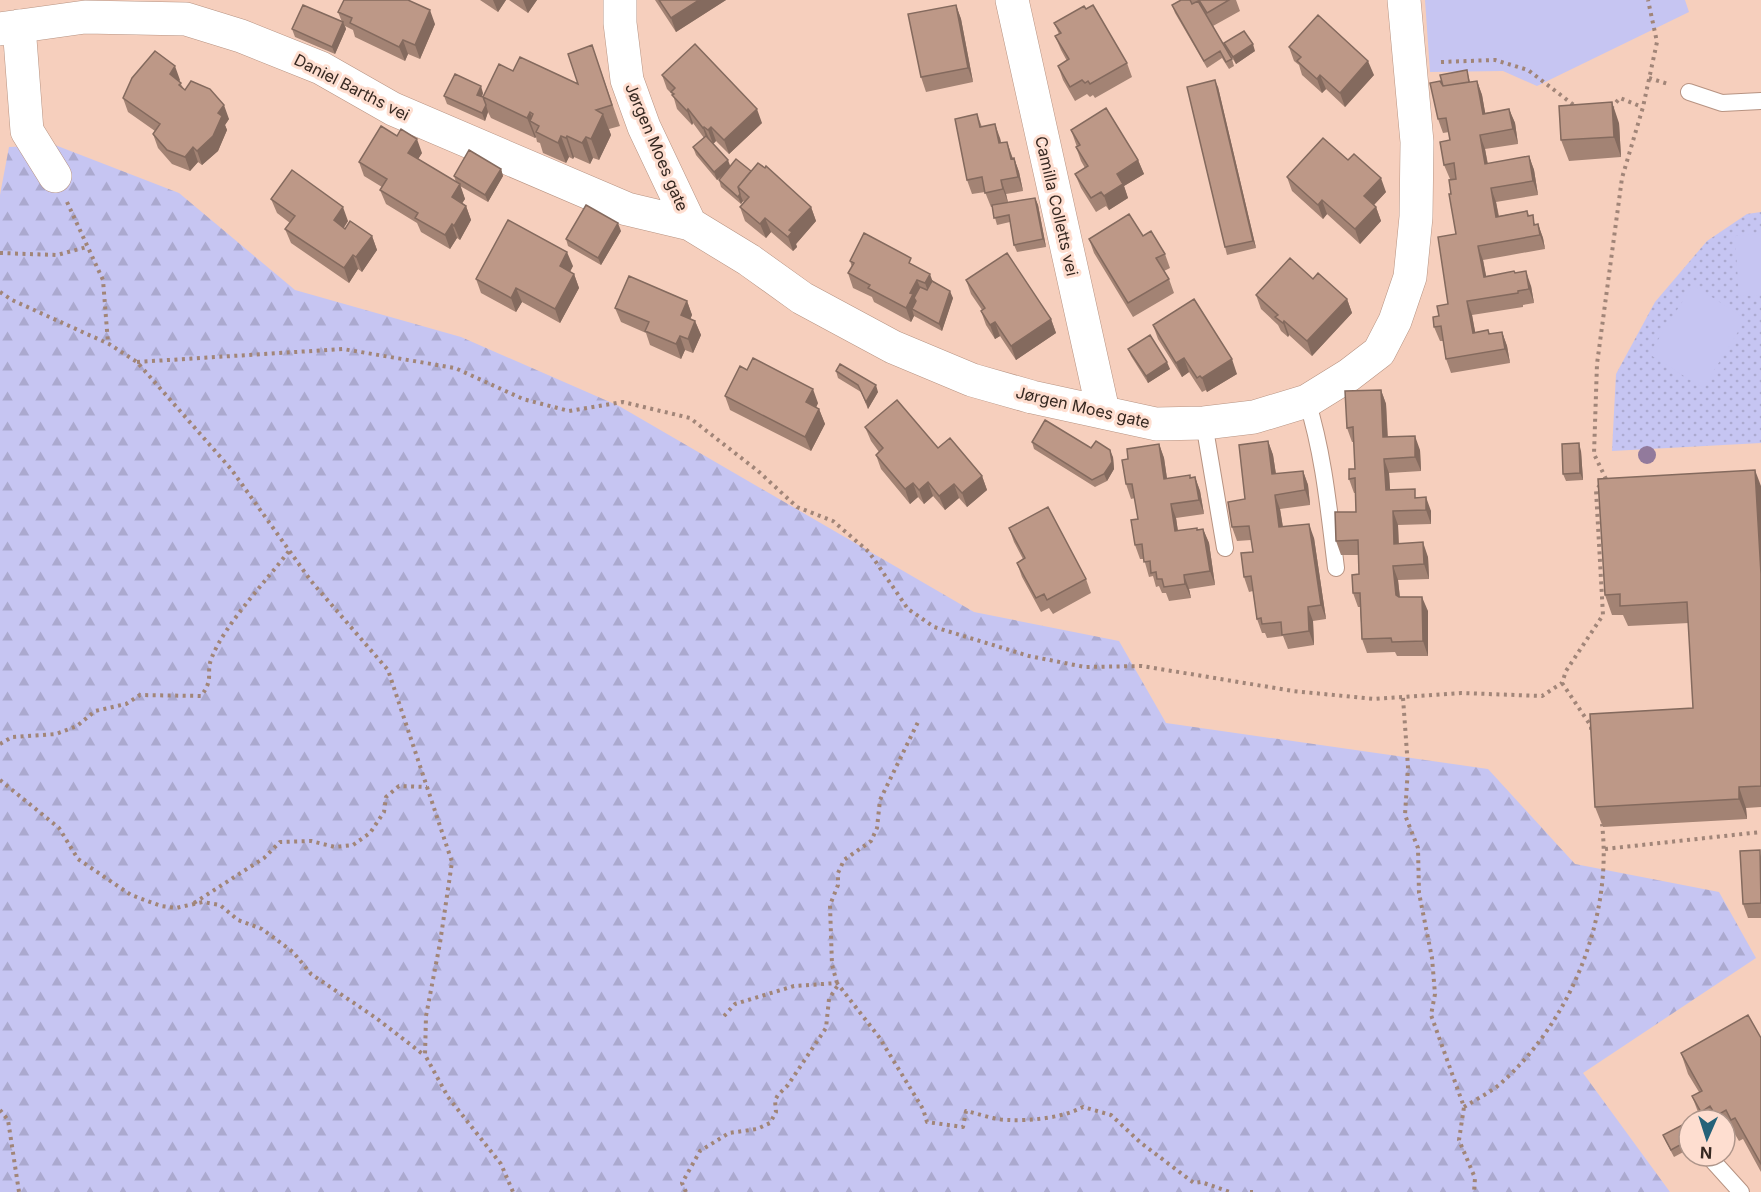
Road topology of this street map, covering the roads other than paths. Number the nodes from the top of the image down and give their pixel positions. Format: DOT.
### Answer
graph roads {
  1 [pos="620,0"];
  2 [pos="1012,0"];
  3 [pos="1404,0"];
  4 [pos="9,28"];
  5 [pos="1689,92"];
  6 [pos="1761,101"];
  7 [pos="55,176"];
  8 [pos="690,224"];
  9 [pos="1307,401"];
  10 [pos="1103,411"];
  11 [pos="1204,423"];
  12 [pos="1225,548"];
  13 [pos="1336,568"];
  14 [pos="1719,1168"];
  15 [pos="1741,1192"];
  1 -- 8 [label="street, Jørgen Moes gate"];
  2 -- 10 [label="street, Camilla Colletts vei"];
  3 -- 9 [label="street, Jørgen Moes gate"];
  4 -- 7 [label="street"];
  4 -- 8 [label="street, Daniel Barths vei"];
  5 -- 6 [label="lane"];
  8 -- 10 [label="street, Jørgen Moes gate"];
  9 -- 11 [label="street, Jørgen Moes gate"];
  9 -- 13 [label="lane"];
  10 -- 11 [label="street, Jørgen Moes gate"];
  11 -- 12 [label="lane"];
  14 -- 15 [label="lane"];
}
